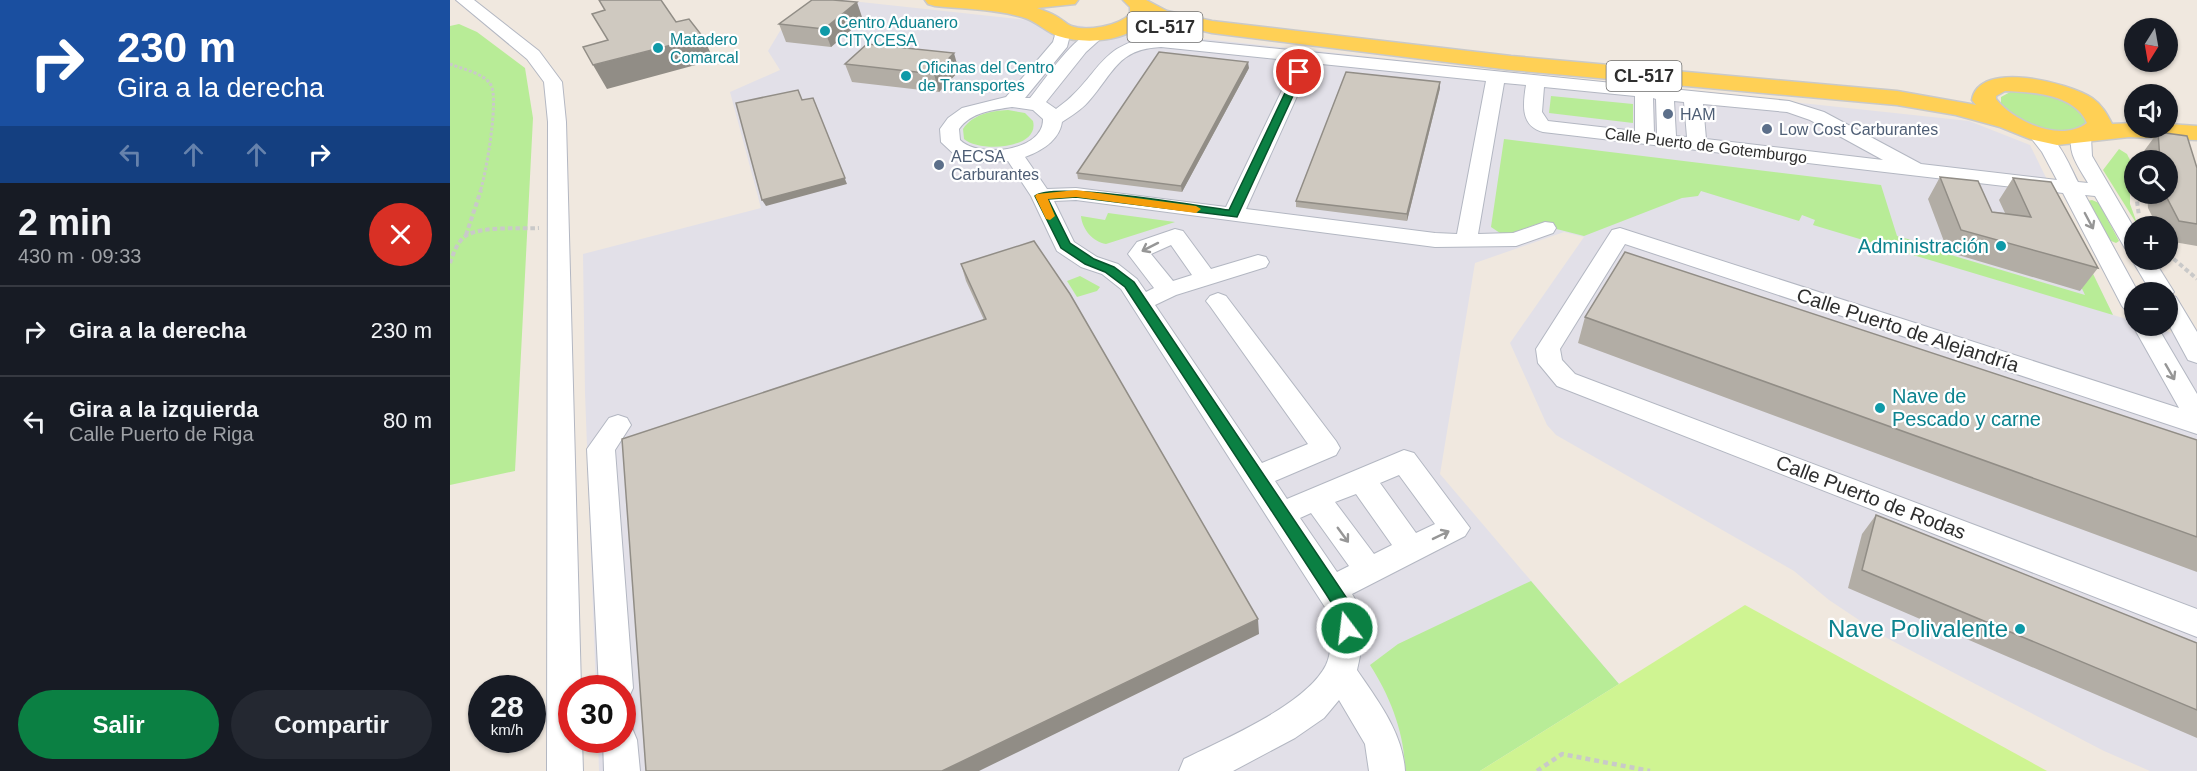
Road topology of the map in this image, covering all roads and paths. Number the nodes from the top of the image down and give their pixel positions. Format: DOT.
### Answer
graph roads {
  1 [pos="464,0"];
  2 [pos="935,0"];
  3 [pos="1069,0"];
  4 [pos="1136,3"];
  5 [pos="992,5"];
  6 [pos="1057,26"];
  7 [pos="1212,27"];
  8 [pos="1107,32"];
  9 [pos="1306,57"];
  10 [pos="450,64"];
  11 [pos="1496,77"];
  12 [pos="1536,81"];
  13 [pos="1993,87"];
  14 [pos="1644,92"];
  15 [pos="1665,94"];
  16 [pos="1693,97"];
  17 [pos="2073,97"];
  18 [pos="1897,98"];
  19 [pos="1012,102"];
  20 [pos="1034,105"];
  21 [pos="2124,113"];
  22 [pos="1053,120"];
  23 [pos="2005,121"];
  24 [pos="2178,126"];
  25 [pos="2197,131"];
  26 [pos="2038,134"];
  27 [pos="2088,134"];
  28 [pos="1644,138"];
  29 [pos="1667,141"];
  30 [pos="1697,144"];
  31 [pos="1013,154"];
  32 [pos="1919,171"];
  33 [pos="2071,187"];
  34 [pos="2102,191"];
  35 [pos="1041,196"];
  36 [pos="1233,214"];
  37 [pos="559,224"];
  38 [pos="1545,228"];
  39 [pos="2124,228"];
  40 [pos="466,235"];
  41 [pos="1620,235"];
  42 [pos="1466,241"];
  43 [pos="1258,262"];
  44 [pos="450,263"];
  45 [pos="2178,263"];
  46 [pos="1206,278"];
  47 [pos="2197,279"];
  48 [pos="2124,287"];
  49 [pos="1168,291"];
  50 [pos="1218,302"];
  51 [pos="1143,304"];
  52 [pos="2178,320"];
  53 [pos="2151,336"];
  54 [pos="2197,354"];
  55 [pos="2197,417"];
  56 [pos="2197,424"];
  57 [pos="618,425"];
  58 [pos="1257,477"];
  59 [pos="1361,479"];
  60 [pos="1316,498"];
  61 [pos="1281,513"];
  62 [pos="1411,549"];
  63 [pos="1369,571"];
  64 [pos="1332,589"];
  65 [pos="2197,623"];
  66 [pos="1340,673"];
  67 [pos="615,675"];
  68 [pos="621,753"];
  69 [pos="565,771"];
  70 [pos="622,771"];
  71 [pos="1197,771"];
  72 [pos="1387,771"];
  73 [pos="1537,771"];
  74 [pos="1650,771"];
  1 -- 37 [label="street"];
  2 -- 5 [label="main road, CL-517"];
  3 -- 5 [label="main road, CL-517"];
  3 -- 6 [label="main road, CL-517"];
  4 -- 7 [label="main road, CL-517"];
  4 -- 8 [label="main road, CL-517"];
  5 -- 6 [label="main road, CL-517"];
  6 -- 8 [label="main road, CL-517"];
  6 -- 19 [label="street"];
  7 -- 8 [label="main road, CL-517"];
  7 -- 18 [label="main road, CL-517"];
  8 -- 20 [label="street"];
  9 -- 11 [label="street, Calle Puerto de Gotemburgo"];
  9 -- 22 [label="street, Calle Puerto de Gotemburgo"];
  9 -- 36 [label="street"];
  10 -- 40 [label="path"];
  11 -- 12 [label="street, Calle Puerto de Gotemburgo"];
  11 -- 42 [label="street"];
  12 -- 14 [label="street, Calle Puerto de Gotemburgo"];
  12 -- 28 [label="street, Calle Puerto de Gotemburgo"];
  13 -- 17 [label="main road, CL-517"];
  13 -- 18 [label="main road, CL-517"];
  13 -- 23 [label="main road, CL-517"];
  14 -- 15 [label="street, Calle Puerto de Gotemburgo"];
  14 -- 28 [label="street"];
  15 -- 16 [label="street, Calle Puerto de Gotemburgo"];
  15 -- 29 [label="street"];
  16 -- 30 [label="street"];
  16 -- 32 [label="street, Calle Puerto de Gotemburgo"];
  17 -- 21 [label="main road, CL-517"];
  17 -- 27 [label="main road, CL-517"];
  18 -- 23 [label="main road, CL-517"];
  19 -- 20 [label="street"];
  19 -- 31 [label="street"];
  20 -- 22 [label="street"];
  22 -- 31 [label="street"];
  23 -- 26 [label="main road, CL-517"];
  24 -- 25 [label="main road, CL-517"];
  25 -- 27 [label="main road, CL-517"];
  26 -- 27 [label="main road, CL-517"];
  26 -- 33 [label="street"];
  27 -- 34 [label="street"];
  28 -- 29 [label="street, Calle Puerto de Gotemburgo"];
  29 -- 30 [label="street, Calle Puerto de Gotemburgo"];
  30 -- 32 [label="street, Calle Puerto de Gotemburgo"];
  31 -- 35 [label="street"];
  32 -- 33 [label="street, Calle Puerto de Gotemburgo"];
  33 -- 34 [label="street, Calle Puerto de Gotemburgo"];
  33 -- 48 [label="street, one-way"];
  34 -- 39 [label="street"];
  35 -- 36 [label="street"];
  35 -- 51 [label="street"];
  36 -- 42 [label="street"];
  37 -- 40 [label="path"];
  37 -- 69 [label="street"];
  38 -- 42 [label="street"];
  40 -- 44 [label="path"];
  41 -- 56 [label="street, Calle Puerto de Alejandría"];
  41 -- 65 [label="street, Calle Puerto de Rodas"];
  43 -- 46 [label="street"];
  45 -- 47 [label="path"];
  46 -- 49 [label="street"];
  46 -- 49 [label="street, one-way"];
  49 -- 51 [label="street"];
  50 -- 58 [label="street"];
  51 -- 58 [label="street"];
  52 -- 54 [label="street"];
  53 -- 55 [label="street, one-way"];
  57 -- 67 [label="street"];
  58 -- 61 [label="street"];
  59 -- 60 [label="street"];
  59 -- 62 [label="street"];
  62 -- 59 [label="street, one-way"];
  60 -- 61 [label="street"];
  60 -- 63 [label="street, one-way"];
  61 -- 64 [label="street"];
  62 -- 63 [label="street"];
  63 -- 64 [label="street"];
  64 -- 66 [label="street"];
  66 -- 71 [label="street"];
  66 -- 72 [label="street"];
  68 -- 70 [label="street"];
  73 -- 74 [label="path"];
}
